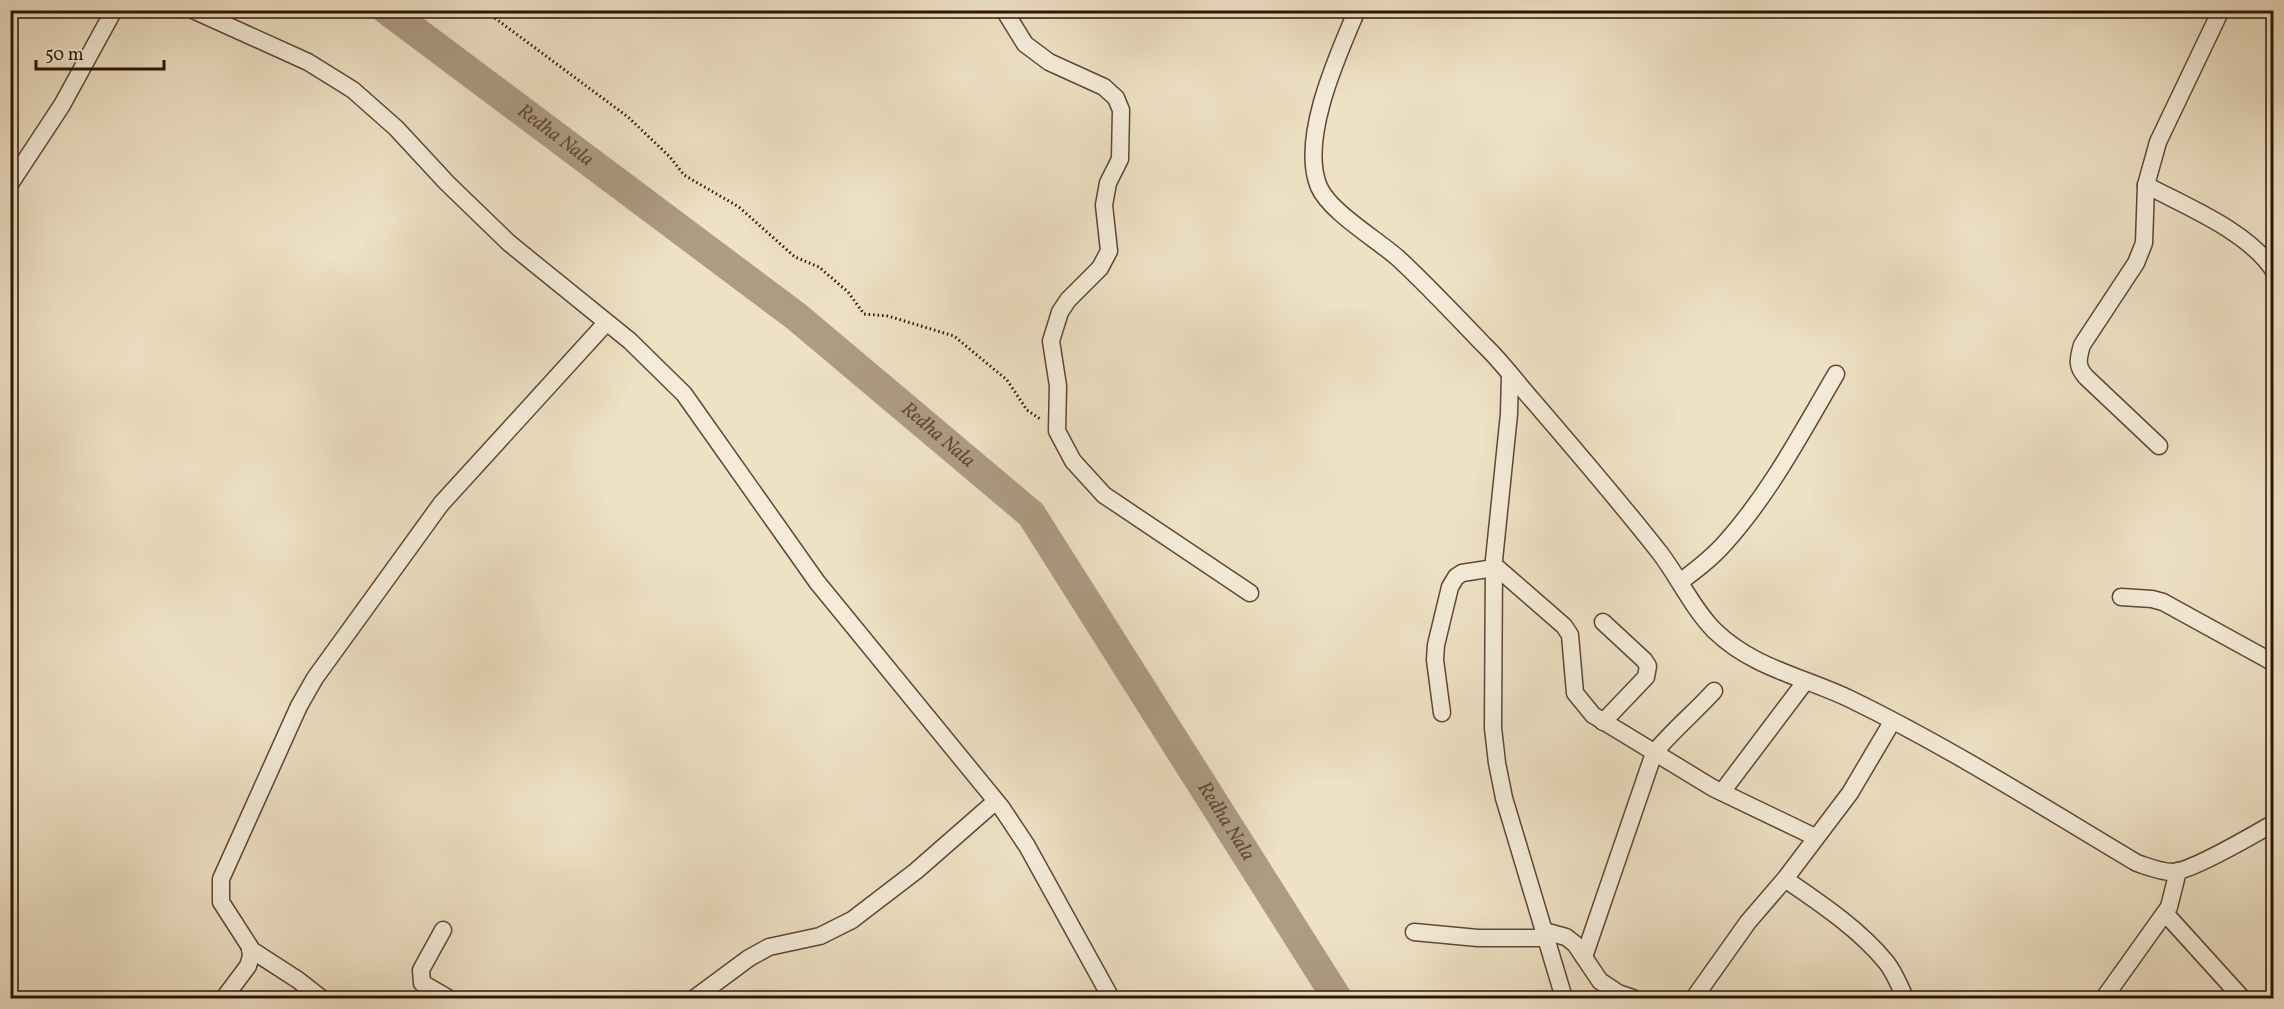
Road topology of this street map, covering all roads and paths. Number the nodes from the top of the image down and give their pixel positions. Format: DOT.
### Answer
graph roads {
  1 [pos="114,10"];
  2 [pos="193,10"];
  3 [pos="484,10"];
  4 [pos="1004,10"];
  5 [pos="1357,10"];
  6 [pos="2221,10"];
  7 [pos="10,184"];
  8 [pos="2146,185"];
  9 [pos="2274,271"];
  10 [pos="606,323"];
  11 [pos="1836,374"];
  12 [pos="1510,375"];
  13 [pos="1057,431"];
  14 [pos="2159,446"];
  15 [pos="1494,567"];
  16 [pos="1680,582"];
  17 [pos="1251,593"];
  18 [pos="2121,597"];
  19 [pos="1603,622"];
  20 [pos="2274,663"];
  21 [pos="1804,682"];
  22 [pos="1714,691"];
  23 [pos="1442,712"];
  24 [pos="1603,722"];
  25 [pos="1892,722"];
  26 [pos="1654,753"];
  27 [pos="1722,792"];
  28 [pos="996,801"];
  29 [pos="2274,823"];
  30 [pos="1815,837"];
  31 [pos="2178,871"];
  32 [pos="1785,879"];
  33 [pos="2165,913"];
  34 [pos="443,930"];
  35 [pos="1414,932"];
  36 [pos="1545,934"];
  37 [pos="250,949"];
  38 [pos="1584,957"];
  39 [pos="224,999"];
  40 [pos="321,999"];
  41 [pos="448,999"];
  42 [pos="695,999"];
  43 [pos="1111,999"];
  44 [pos="1564,999"];
  45 [pos="1633,999"];
  46 [pos="1694,999"];
  47 [pos="1905,999"];
  48 [pos="2104,999"];
  49 [pos="2242,999"];
  1 -- 7 [label="street"];
  2 -- 10 [label="street"];
  3 -- 13 [label="path"];
  4 -- 13 [label="street"];
  5 -- 12 [label="street"];
  6 -- 8 [label="street"];
  8 -- 9 [label="street"];
  8 -- 14 [label="street"];
  10 -- 28 [label="street"];
  10 -- 37 [label="street"];
  11 -- 16 [label="street"];
  12 -- 15 [label="street"];
  12 -- 16 [label="street"];
  13 -- 17 [label="street"];
  15 -- 23 [label="street"];
  15 -- 24 [label="street"];
  15 -- 36 [label="street"];
  16 -- 21 [label="street"];
  18 -- 20 [label="street"];
  19 -- 24 [label="street"];
  21 -- 25 [label="street"];
  21 -- 27 [label="street"];
  22 -- 26 [label="street"];
  24 -- 26 [label="street"];
  25 -- 30 [label="street"];
  25 -- 31 [label="street"];
  26 -- 27 [label="street"];
  26 -- 38 [label="street"];
  27 -- 30 [label="street"];
  28 -- 42 [label="street"];
  28 -- 43 [label="street"];
  29 -- 31 [label="street"];
  30 -- 32 [label="street"];
  31 -- 33 [label="street"];
  32 -- 46 [label="street"];
  32 -- 47 [label="street"];
  33 -- 48 [label="street"];
  33 -- 49 [label="street"];
  34 -- 41 [label="street"];
  35 -- 36 [label="street"];
  36 -- 38 [label="street"];
  36 -- 44 [label="street"];
  37 -- 39 [label="street"];
  37 -- 40 [label="street"];
  38 -- 45 [label="street"];
}
